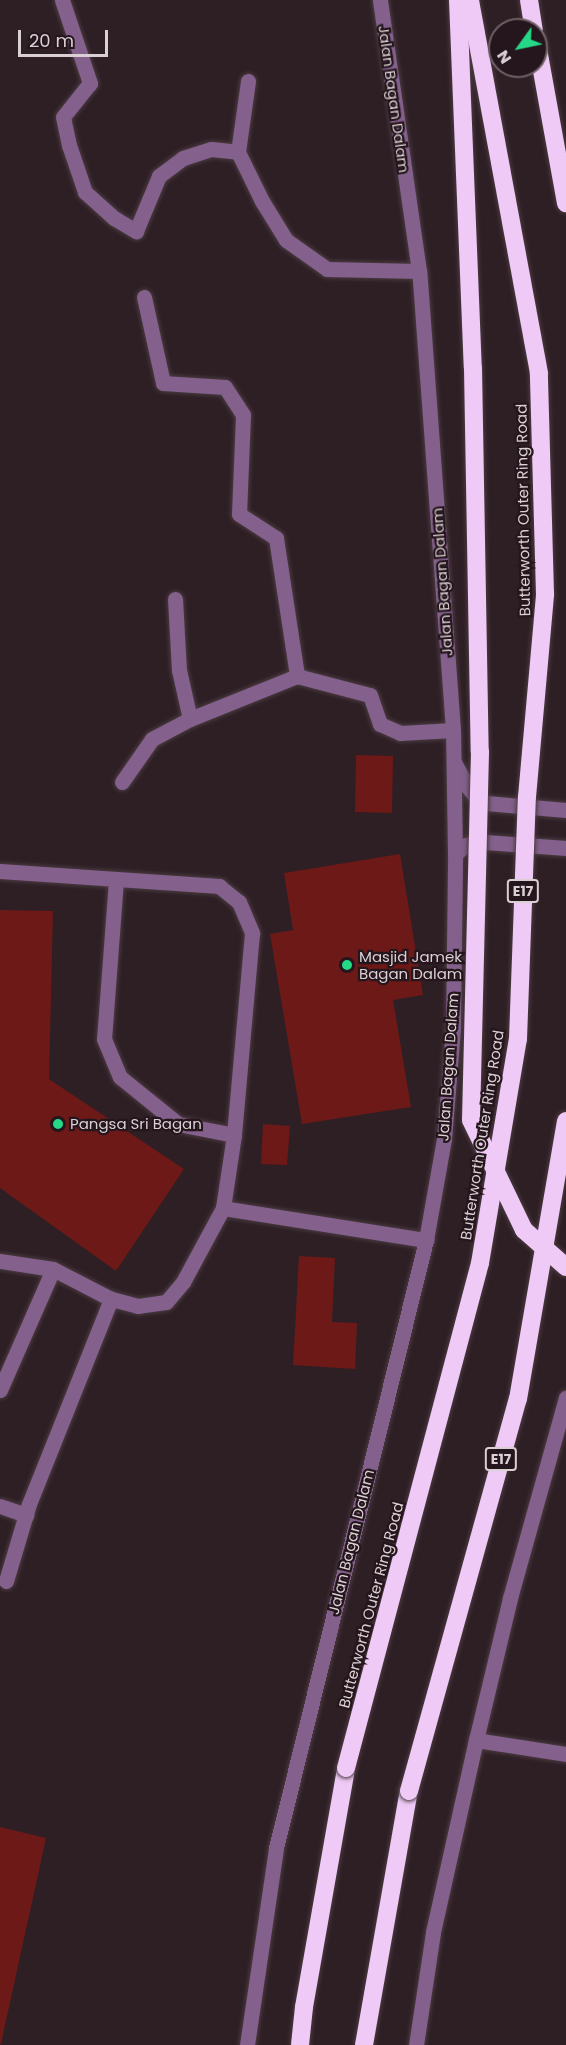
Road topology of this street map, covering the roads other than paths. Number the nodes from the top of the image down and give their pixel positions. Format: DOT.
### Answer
graph roads {
  1 [pos="62,0"];
  2 [pos="380,0"];
  3 [pos="458,0"];
  4 [pos="470,0"];
  5 [pos="529,0"];
  6 [pos="532,18"];
  7 [pos="543,78"];
  8 [pos="248,81"];
  9 [pos="238,152"];
  10 [pos="566,203"];
  11 [pos="419,271"];
  12 [pos="144,297"];
  13 [pos="175,599"];
  14 [pos="297,676"];
  15 [pos="190,719"];
  16 [pos="453,730"];
  17 [pos="454,761"];
  18 [pos="122,782"];
  19 [pos="566,810"];
  20 [pos="566,848"];
  21 [pos="455,854"];
  22 [pos="0,871"];
  23 [pos="116,880"];
  24 [pos="566,1120"];
  25 [pos="234,1135"];
  26 [pos="223,1208"];
  27 [pos="426,1240"];
  28 [pos="0,1261"];
  29 [pos="566,1268"];
  30 [pos="53,1269"];
  31 [pos="111,1299"];
  32 [pos="0,1390"];
  33 [pos="566,1398"];
  34 [pos="0,1506"];
  35 [pos="26,1515"];
  36 [pos="6,1581"];
  37 [pos="476,1740"];
  38 [pos="566,1754"];
  39 [pos="299,2040"];
  40 [pos="247,2045"];
  41 [pos="364,2045"];
  42 [pos="416,2045"];
  1 -- 9 [label="street"];
  2 -- 11 [label="street, Jalan Bagan Dalam"];
  3 -- 29 [label="highway, bridge"];
  4 -- 39 [label="highway, Butterworth Outer Ring Road / E17, bridge"];
  5 -- 6 [label="highway"];
  7 -- 10 [label="highway"];
  8 -- 9 [label="street"];
  9 -- 11 [label="street"];
  11 -- 16 [label="street, Jalan Bagan Dalam"];
  12 -- 14 [label="street"];
  13 -- 15 [label="street"];
  14 -- 15 [label="street"];
  14 -- 16 [label="street"];
  15 -- 18 [label="street"];
  16 -- 17 [label="street, Jalan Bagan Dalam"];
  17 -- 19 [label="street"];
  17 -- 21 [label="street, Jalan Bagan Dalam"];
  20 -- 21 [label="street"];
  21 -- 27 [label="street, Jalan Bagan Dalam"];
  22 -- 23 [label="street"];
  23 -- 25 [label="street"];
  23 -- 25 [label="street"];
  24 -- 41 [label="highway, E17, bridge"];
  25 -- 26 [label="street"];
  26 -- 27 [label="street"];
  26 -- 31 [label="street"];
  27 -- 40 [label="street, Jalan Bagan Dalam"];
  28 -- 30 [label="street"];
  30 -- 31 [label="street"];
  30 -- 32 [label="street"];
  31 -- 35 [label="street"];
  33 -- 37 [label="street"];
  34 -- 35 [label="street"];
  35 -- 36 [label="street"];
  37 -- 38 [label="street"];
  37 -- 42 [label="street"];
}
